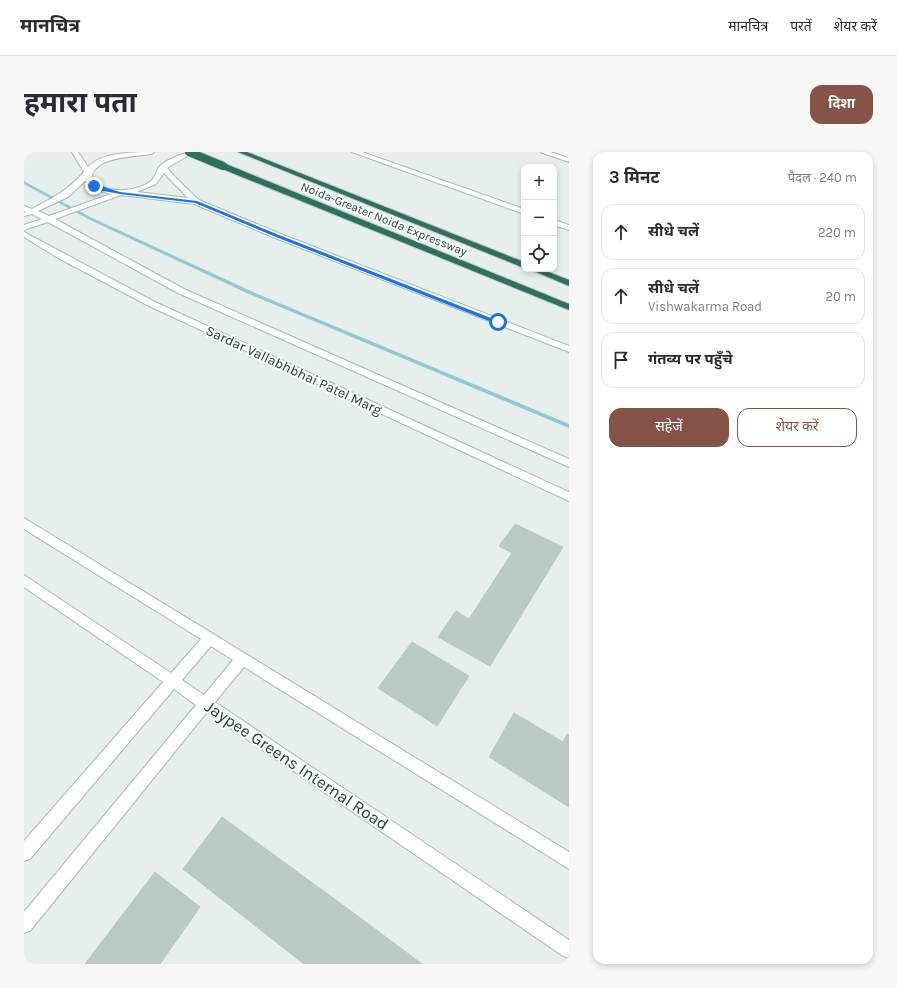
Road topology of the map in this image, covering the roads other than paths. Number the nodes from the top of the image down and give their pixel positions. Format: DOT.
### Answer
graph roads {
  1 [pos="75,152"];
  2 [pos="115,152"];
  3 [pos="151,152"];
  4 [pos="190,152"];
  5 [pos="355,152"];
  6 [pos="543,152"];
  7 [pos="244,153"];
  8 [pos="133,155"];
  9 [pos="569,160"];
  10 [pos="163,167"];
  11 [pos="88,172"];
  12 [pos="120,193"];
  13 [pos="196,202"];
  14 [pos="521,211"];
  15 [pos="27,212"];
  16 [pos="47,218"];
  17 [pos="557,223"];
  18 [pos="24,228"];
  19 [pos="569,228"];
  20 [pos="24,234"];
  21 [pos="521,264"];
  22 [pos="540,272"];
  23 [pos="569,284"];
  24 [pos="569,307"];
  25 [pos="569,349"];
  26 [pos="569,463"];
  27 [pos="569,497"];
  28 [pos="24,523"];
  29 [pos="24,580"];
  30 [pos="210,639"];
  31 [pos="242,659"];
  32 [pos="173,681"];
  33 [pos="205,703"];
  34 [pos="24,853"];
  35 [pos="569,861"];
  36 [pos="24,924"];
  37 [pos="569,950"];
  1 -- 11 [label="street"];
  2 -- 8 [label="street"];
  3 -- 8 [label="street"];
  4 -- 10 [label="street"];
  4 -- 24 [label="highway, Noida-Greater Noida Expressway, bridge"];
  5 -- 14 [label="street"];
  6 -- 9 [label="street"];
  7 -- 21 [label="highway, Noida-Greater Noida Expressway"];
  8 -- 11 [label="street"];
  10 -- 12 [label="street"];
  10 -- 13 [label="street"];
  11 -- 12 [label="street"];
  11 -- 15 [label="street"];
  12 -- 13 [label="street"];
  12 -- 16 [label="street"];
  13 -- 25 [label="street"];
  15 -- 16 [label="street, Sardar Vallabhbhai Patel Marg"];
  16 -- 18 [label="street"];
  16 -- 26 [label="street, Sardar Vallabhbhai Patel Marg"];
  17 -- 19 [label="street"];
  20 -- 27 [label="street, Sardar Vallabhbhai Patel Marg"];
  22 -- 23 [label="highway"];
  28 -- 30 [label="street"];
  29 -- 32 [label="street, Jaypee Greens Internal Road"];
  30 -- 31 [label="street"];
  30 -- 32 [label="street"];
  31 -- 33 [label="street"];
  31 -- 35 [label="street"];
  32 -- 33 [label="street, Jaypee Greens Internal Road"];
  32 -- 34 [label="street"];
  33 -- 36 [label="street"];
  33 -- 37 [label="street, Jaypee Greens Internal Road"];
}
